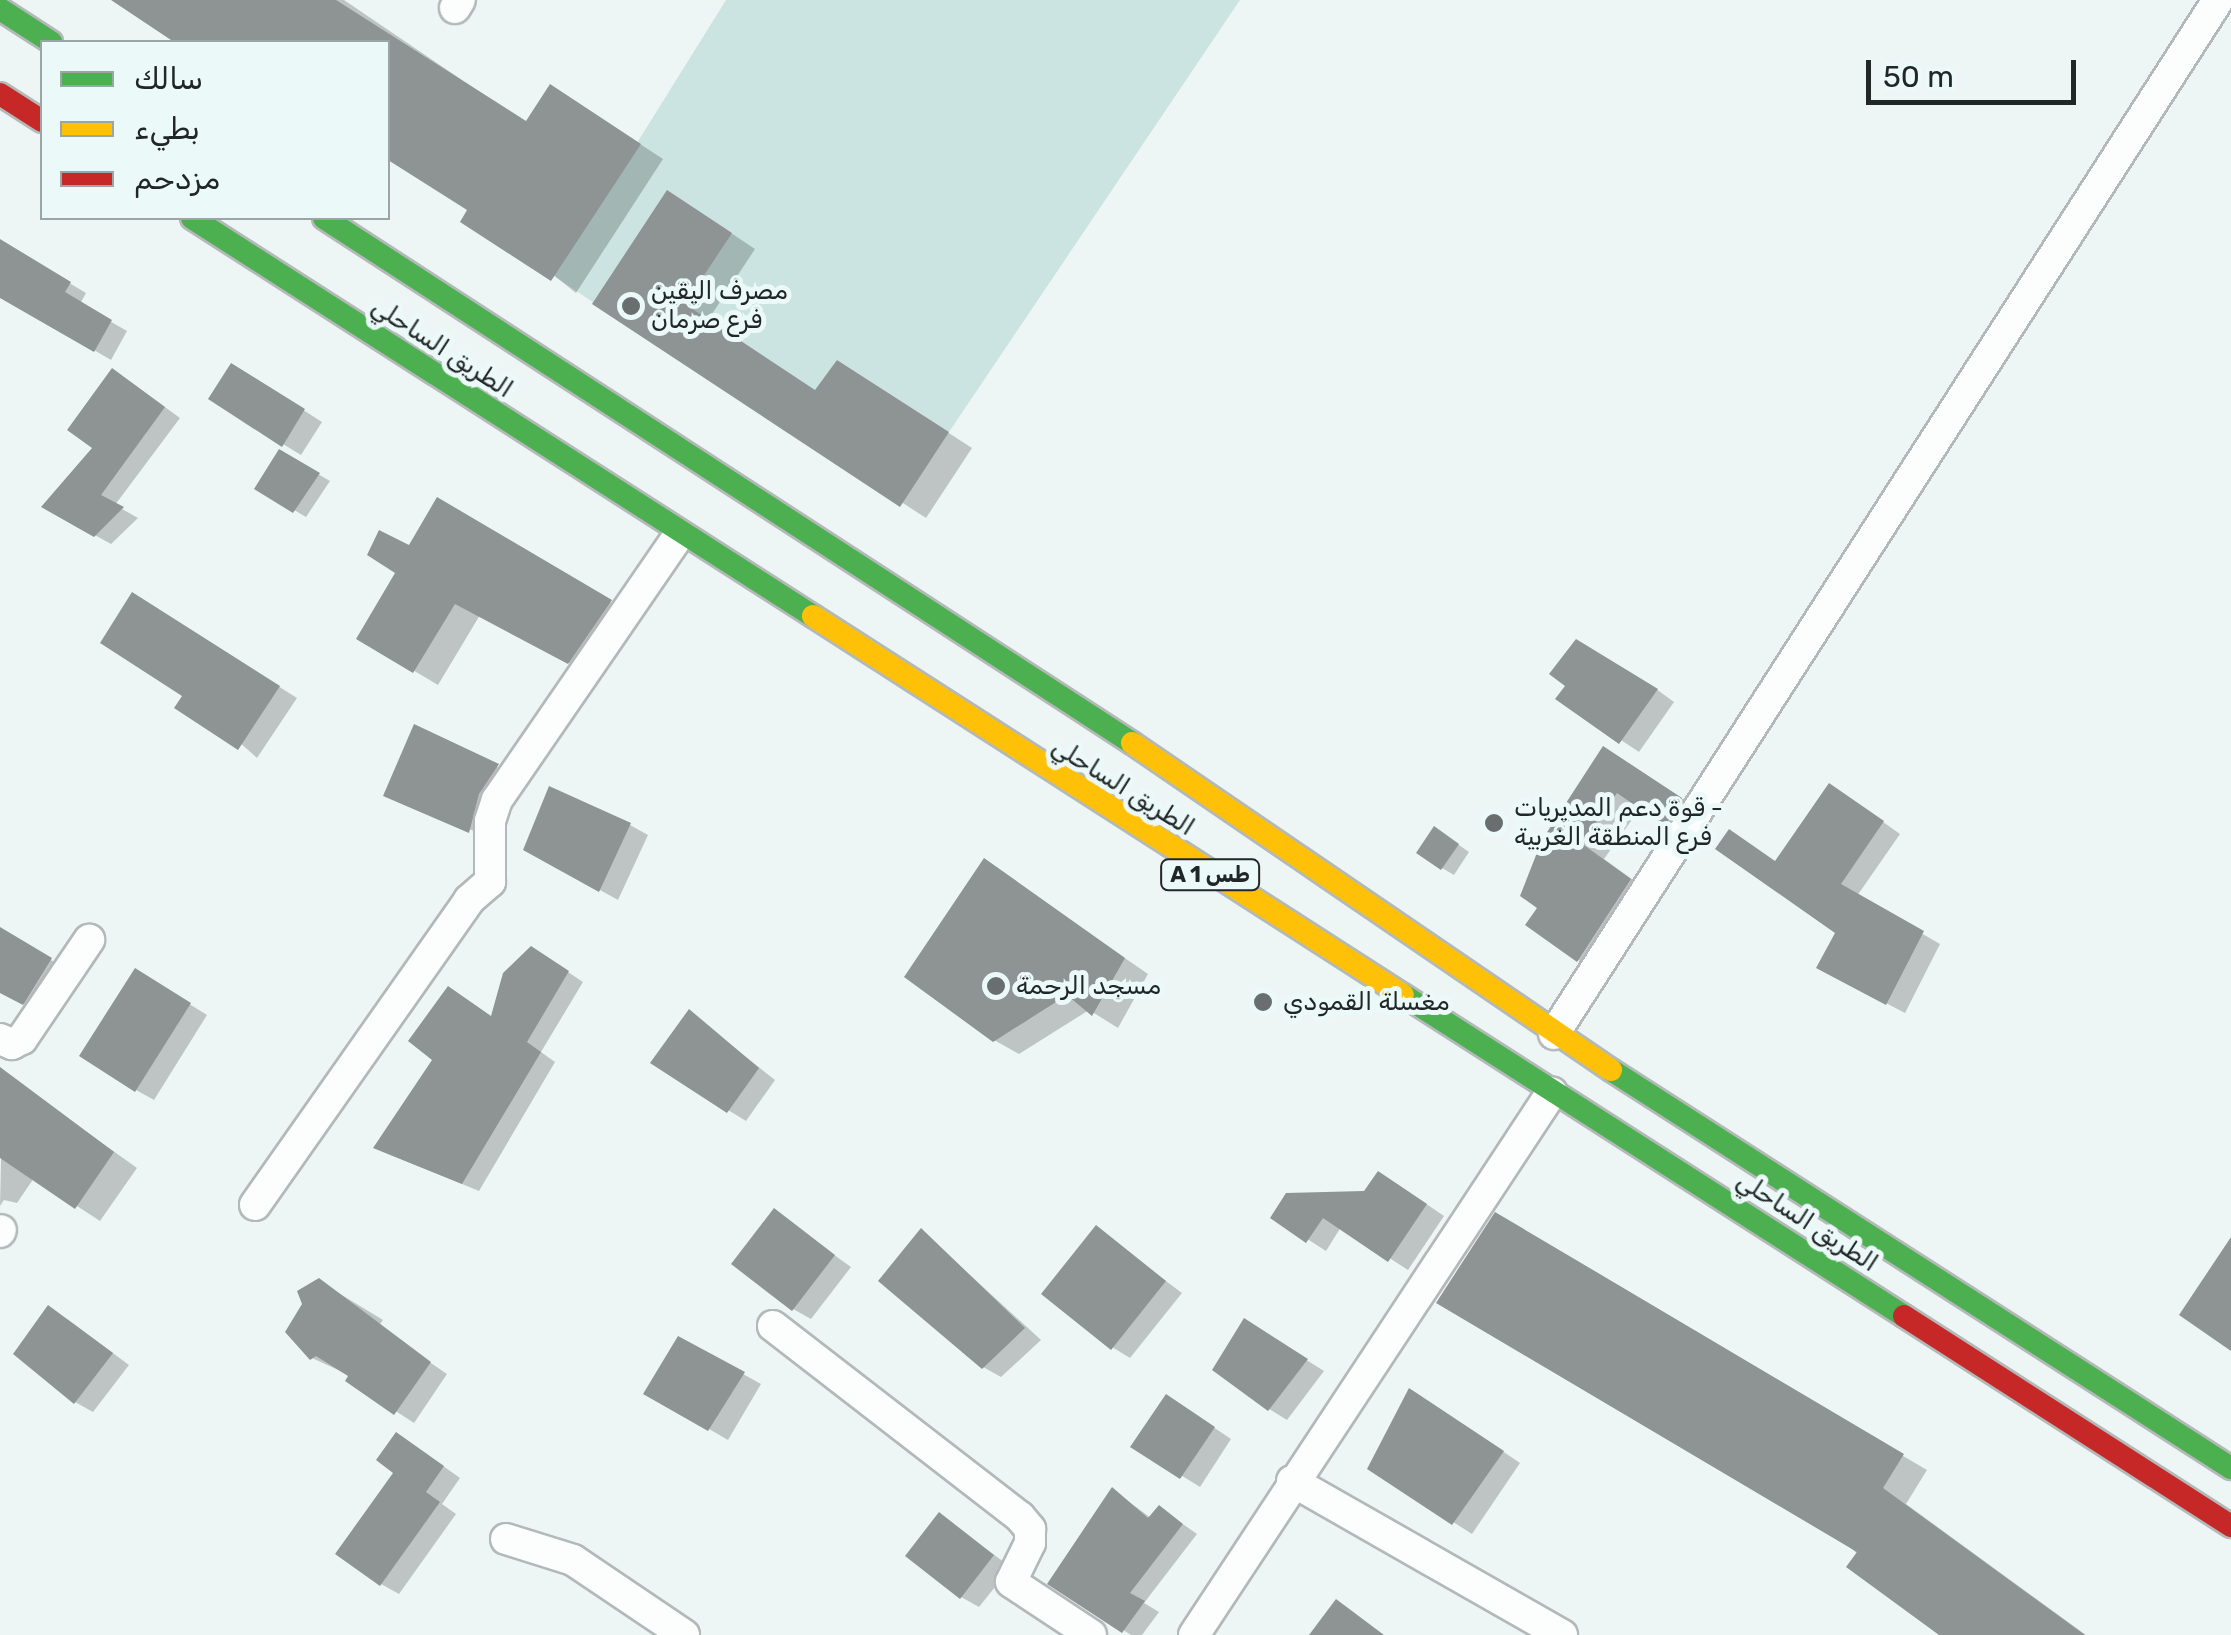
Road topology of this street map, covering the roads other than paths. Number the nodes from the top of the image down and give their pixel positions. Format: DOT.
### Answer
graph roads {
  1 [pos="2218,0"];
  2 [pos="0,10"];
  3 [pos="49,40"];
  4 [pos="0,94"];
  5 [pos="40,120"];
  6 [pos="195,220"];
  7 [pos="327,220"];
  8 [pos="678,536"];
  9 [pos="996,649"];
  10 [pos="962,718"];
  11 [pos="89,940"];
  12 [pos="1554,1034"];
  13 [pos="0,1039"];
  14 [pos="1552,1092"];
  15 [pos="255,1205"];
  16 [pos="773,1326"];
  17 [pos="2231,1468"];
  18 [pos="1292,1481"];
  19 [pos="2231,1526"];
  20 [pos="506,1539"];
  21 [pos="684,1635"];
  22 [pos="1091,1635"];
  23 [pos="1194,1635"];
  24 [pos="1562,1635"];
  1 -- 12 [label="street"];
  2 -- 3 [label="highway"];
  4 -- 5 [label="highway"];
  6 -- 8 [label="highway, الطريق الساحلي / A 1 طس"];
  7 -- 9 [label="highway, الطريق الساحلي / A 1 طس"];
  8 -- 10 [label="highway, الطريق الساحلي / A 1 طس"];
  8 -- 15 [label="street"];
  9 -- 10 [label="highway"];
  9 -- 12 [label="highway, الطريق الساحلي / A 1 طس"];
  10 -- 14 [label="highway, الطريق الساحلي / A 1 طس"];
  11 -- 13 [label="street"];
  12 -- 17 [label="highway, الطريق الساحلي / A 1 طس"];
  14 -- 18 [label="street"];
  14 -- 19 [label="highway, الطريق الساحلي / A 1 طس"];
  16 -- 22 [label="street"];
  18 -- 23 [label="street"];
  18 -- 24 [label="street"];
  20 -- 21 [label="street"];
}
